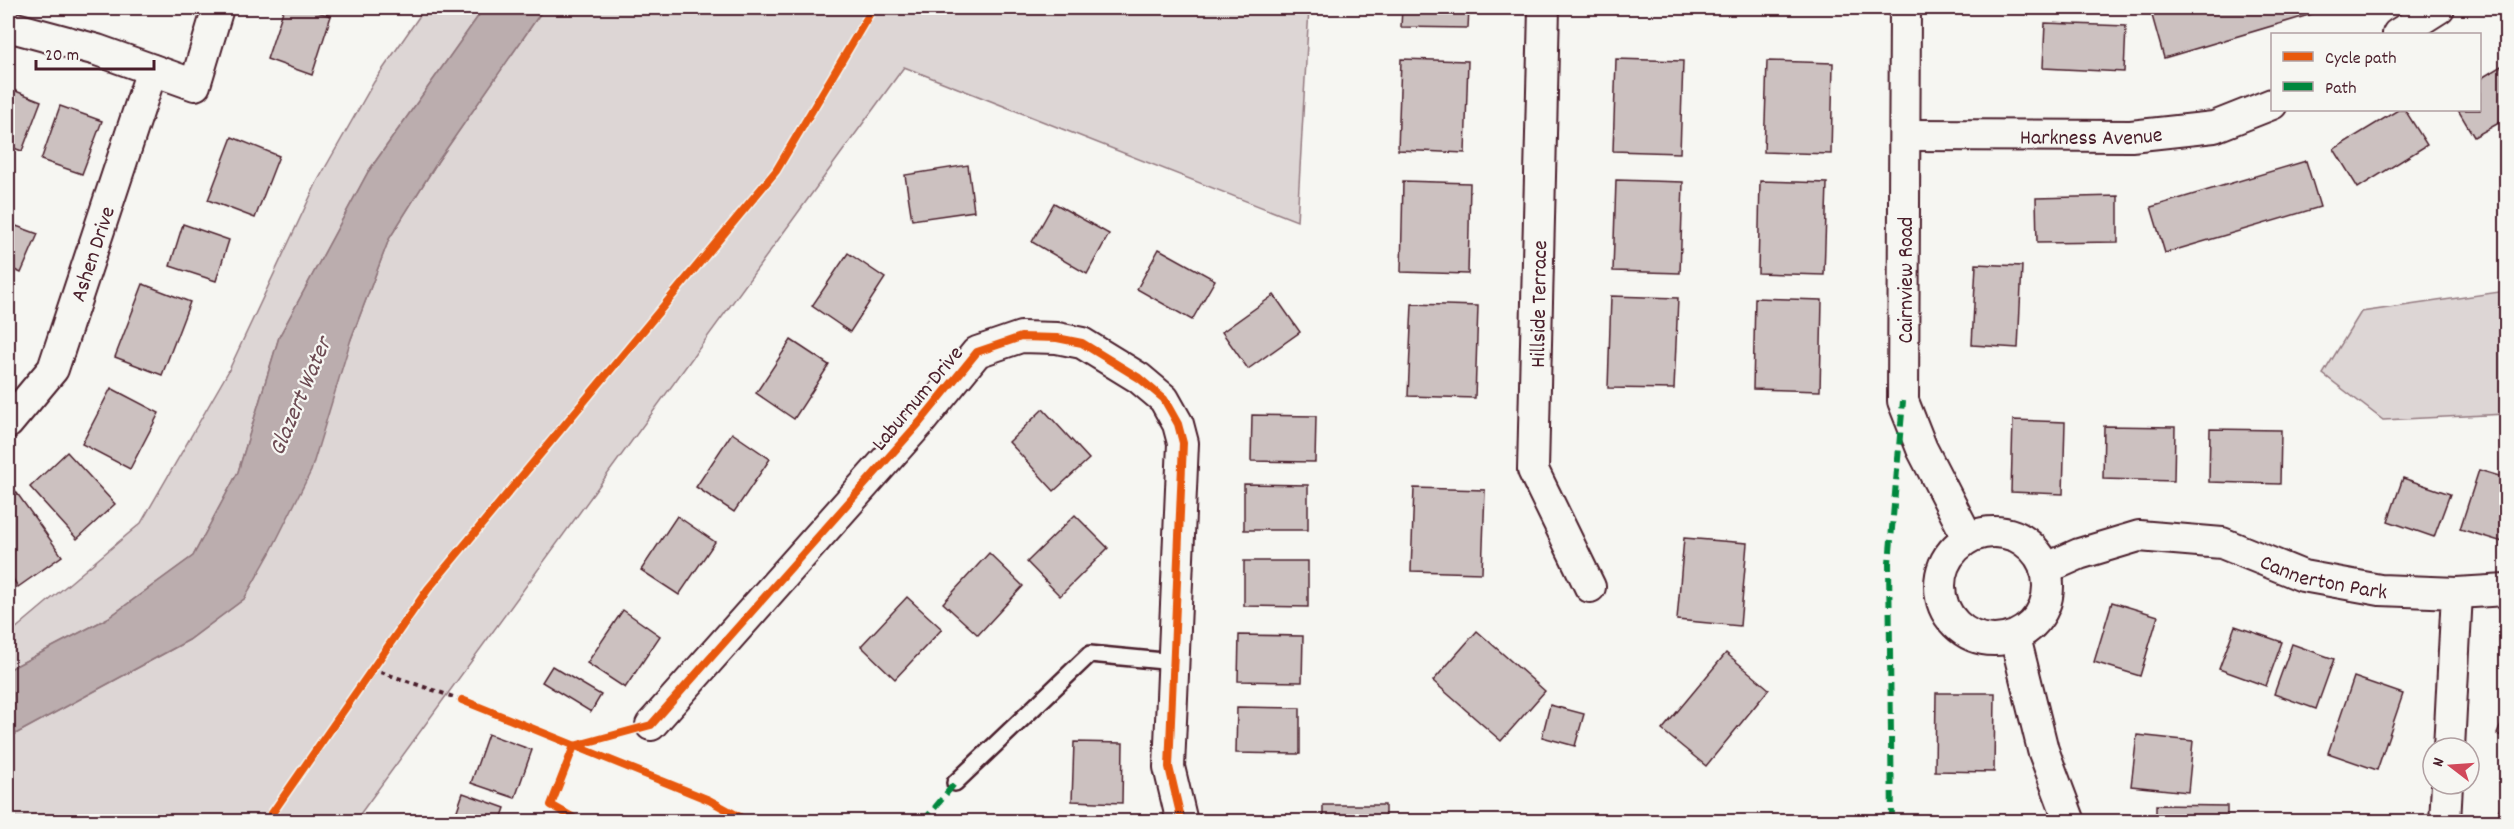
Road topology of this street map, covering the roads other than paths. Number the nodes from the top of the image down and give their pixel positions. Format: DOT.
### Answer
graph roads {
  1 [pos="218,8"];
  2 [pos="1545,8"];
  3 [pos="1905,8"];
  4 [pos="2439,8"];
  5 [pos="8,26"];
  6 [pos="2400,33"];
  7 [pos="152,70"];
  8 [pos="2271,104"];
  9 [pos="1905,135"];
  10 [pos="8,423"];
  11 [pos="1968,538"];
  12 [pos="2045,569"];
  13 [pos="1590,587"];
  14 [pos="2506,590"];
  15 [pos="2457,593"];
  16 [pos="2015,637"];
  17 [pos="1174,662"];
  18 [pos="651,725"];
  19 [pos="2450,736"];
  20 [pos="955,783"];
  21 [pos="2446,796"];
  22 [pos="1182,822"];
  23 [pos="2070,822"];
  24 [pos="2445,822"];
  1 -- 7 [label="street"];
  2 -- 13 [label="street, Hillside Terrace"];
  3 -- 9 [label="street, Cairnview Road"];
  4 -- 6 [label="street"];
  5 -- 7 [label="street"];
  7 -- 10 [label="street, Ashen Drive"];
  8 -- 9 [label="street, Harkness Avenue"];
  9 -- 11 [label="street, Cairnview Road"];
  11 -- 12 [label="street"];
  11 -- 16 [label="street"];
  12 -- 15 [label="street, Cannerton Park"];
  12 -- 16 [label="street"];
  14 -- 15 [label="street, Cannerton Park"];
  15 -- 19 [label="street"];
  16 -- 23 [label="street"];
  17 -- 18 [label="street, Laburnum Drive"];
  17 -- 20 [label="lane"];
  17 -- 22 [label="street, Laburnum Drive"];
  21 -- 24 [label="street"];
}
